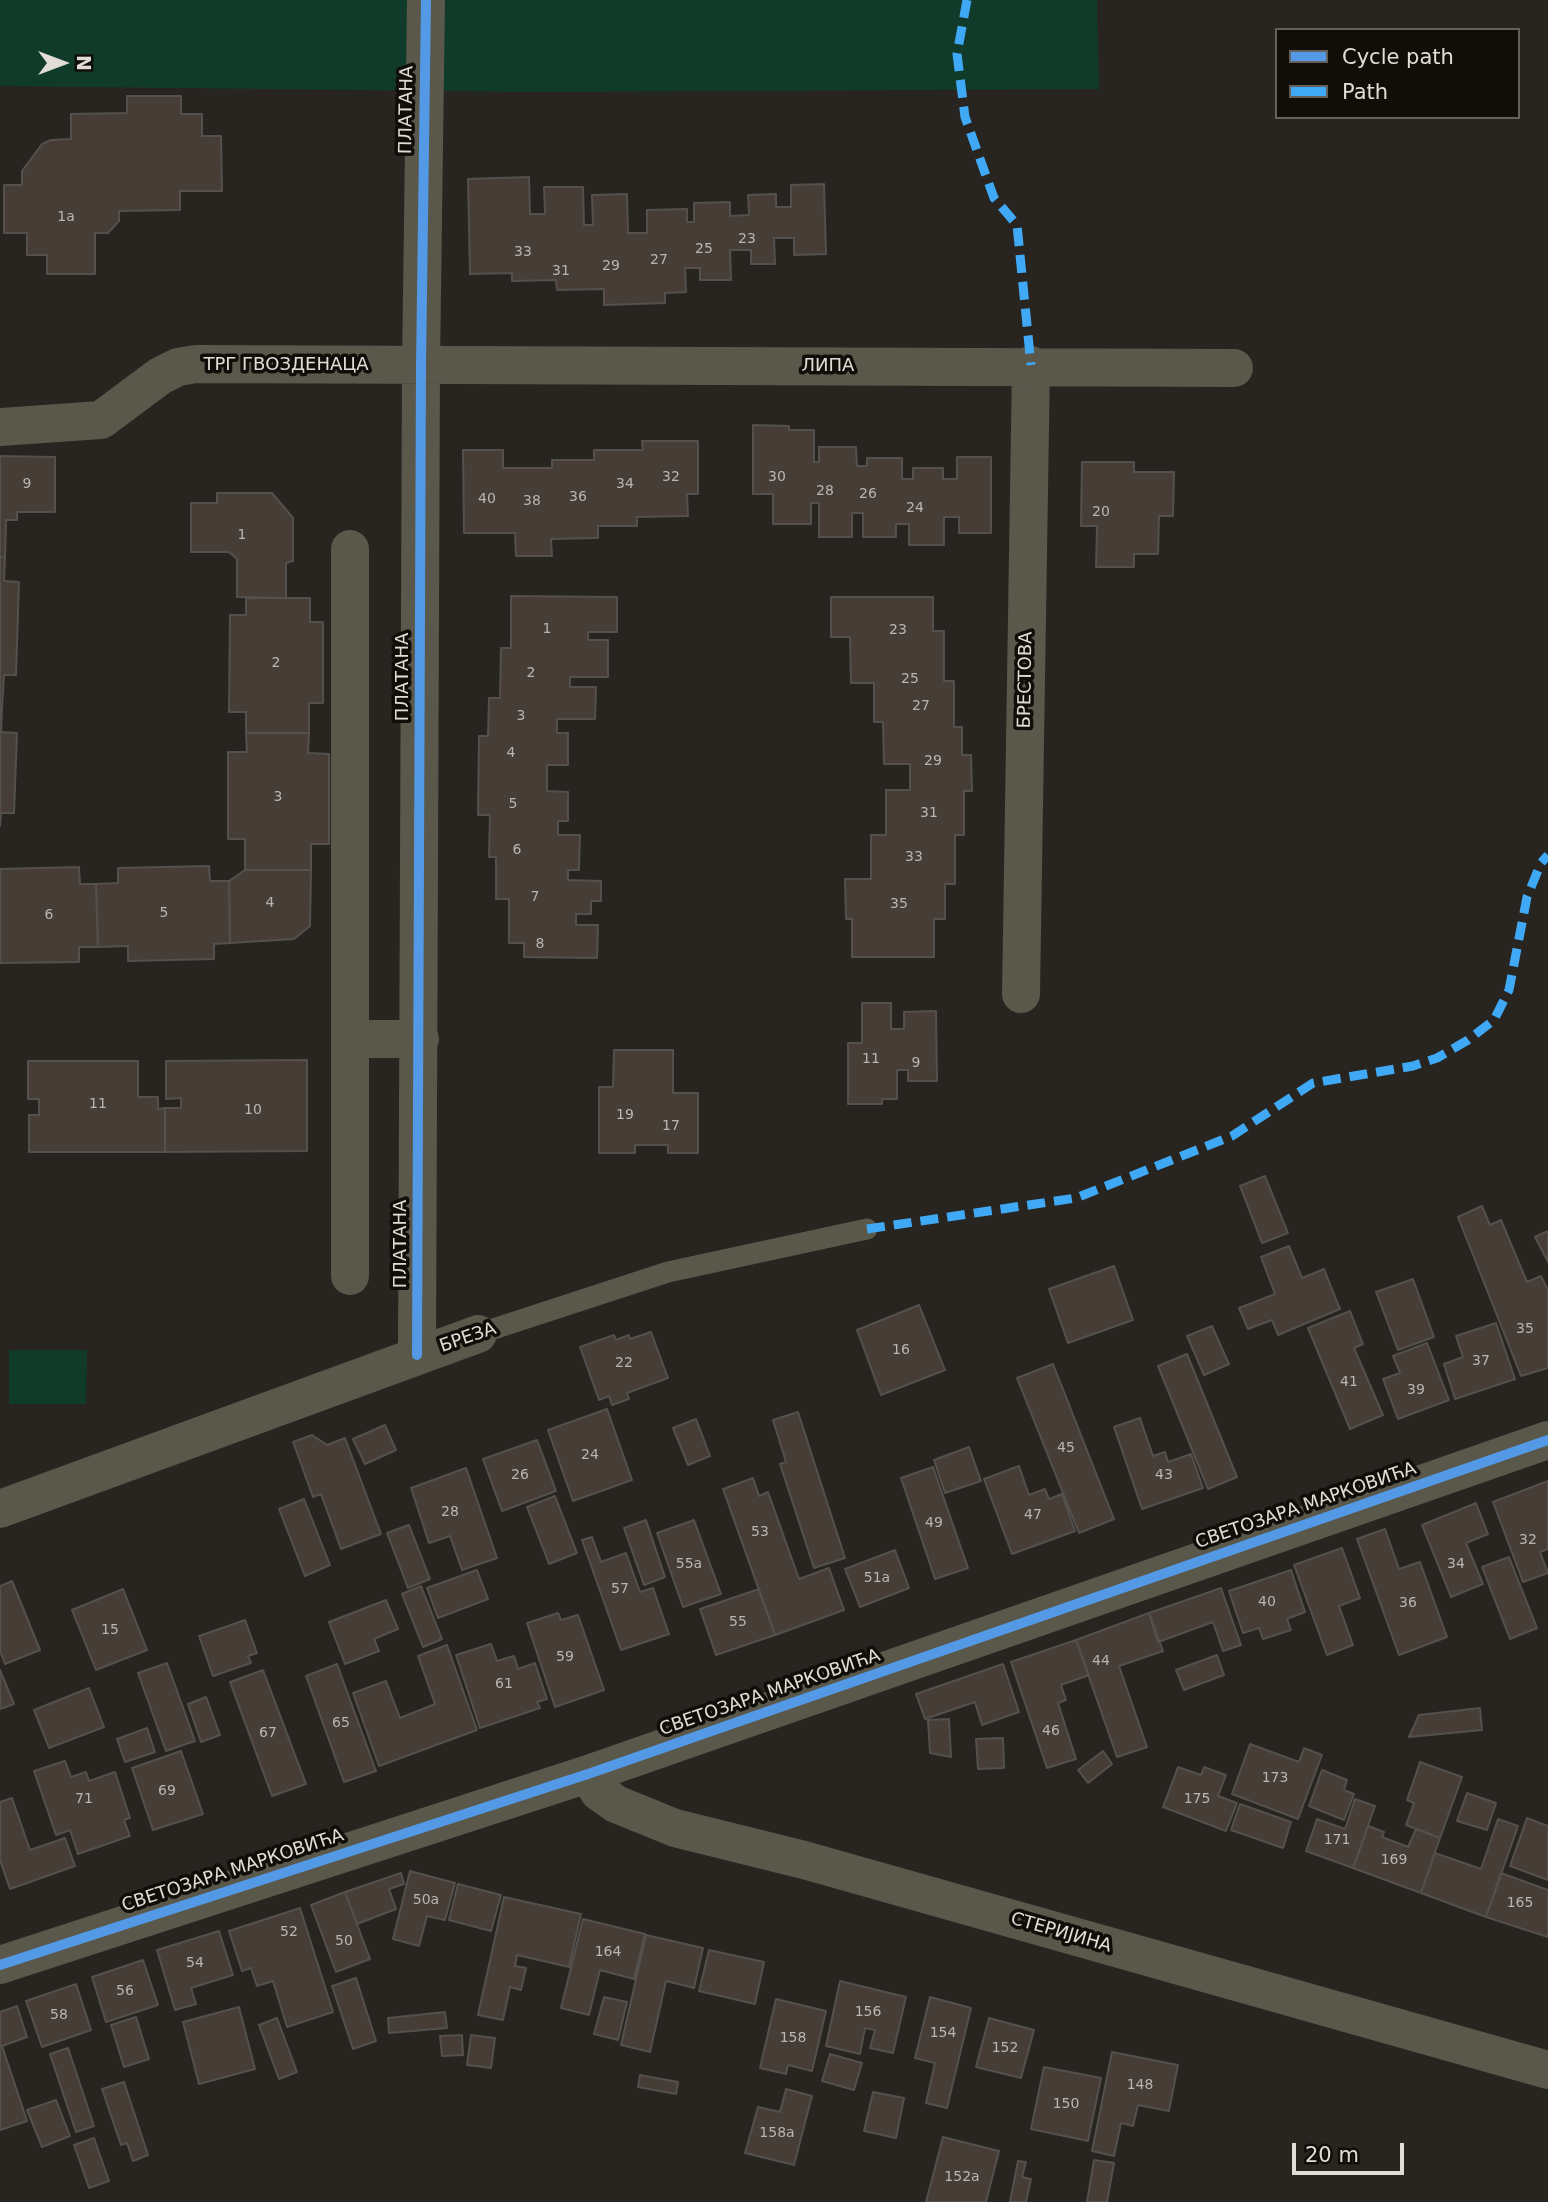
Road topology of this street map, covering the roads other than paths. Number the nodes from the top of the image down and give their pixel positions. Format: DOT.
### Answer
graph roads {
  1 [pos="426,0"];
  2 [pos="421,366"];
  3 [pos="1031,366"];
  4 [pos="1234,368"];
  5 [pos="0,426"];
  6 [pos="350,549"];
  7 [pos="1021,994"];
  8 [pos="350,1039"];
  9 [pos="420,1039"];
  10 [pos="867,1228"];
  11 [pos="350,1276"];
  12 [pos="478,1334"];
  13 [pos="417,1355"];
  14 [pos="1548,1440"];
  15 [pos="0,1509"];
  16 [pos="588,1774"];
  17 [pos="0,1965"];
  18 [pos="1548,2070"];
  1 -- 2 [label="street, ПЛАТАНА"];
  2 -- 3 [label="street, ЛИПА"];
  2 -- 5 [label="street, ТРГ ГВОЗДЕНАЦА"];
  2 -- 9 [label="street, ПЛАТАНА"];
  3 -- 4 [label="street, ЛИПА"];
  3 -- 7 [label="street, БРЕСТОВА"];
  6 -- 8 [label="street"];
  8 -- 9 [label="street"];
  8 -- 11 [label="street"];
  9 -- 13 [label="street, ПЛАТАНА"];
  10 -- 12 [label="lane, БРЕЗА"];
  12 -- 13 [label="street, БРЕЗА"];
  13 -- 15 [label="street, БРЕЗА"];
  14 -- 16 [label="street, СВЕТОЗАРА МАРКОВИЋА"];
  16 -- 17 [label="street, СВЕТОЗАРА МАРКОВИЋА"];
  16 -- 18 [label="street, СТЕРИЈИНА"];
}
